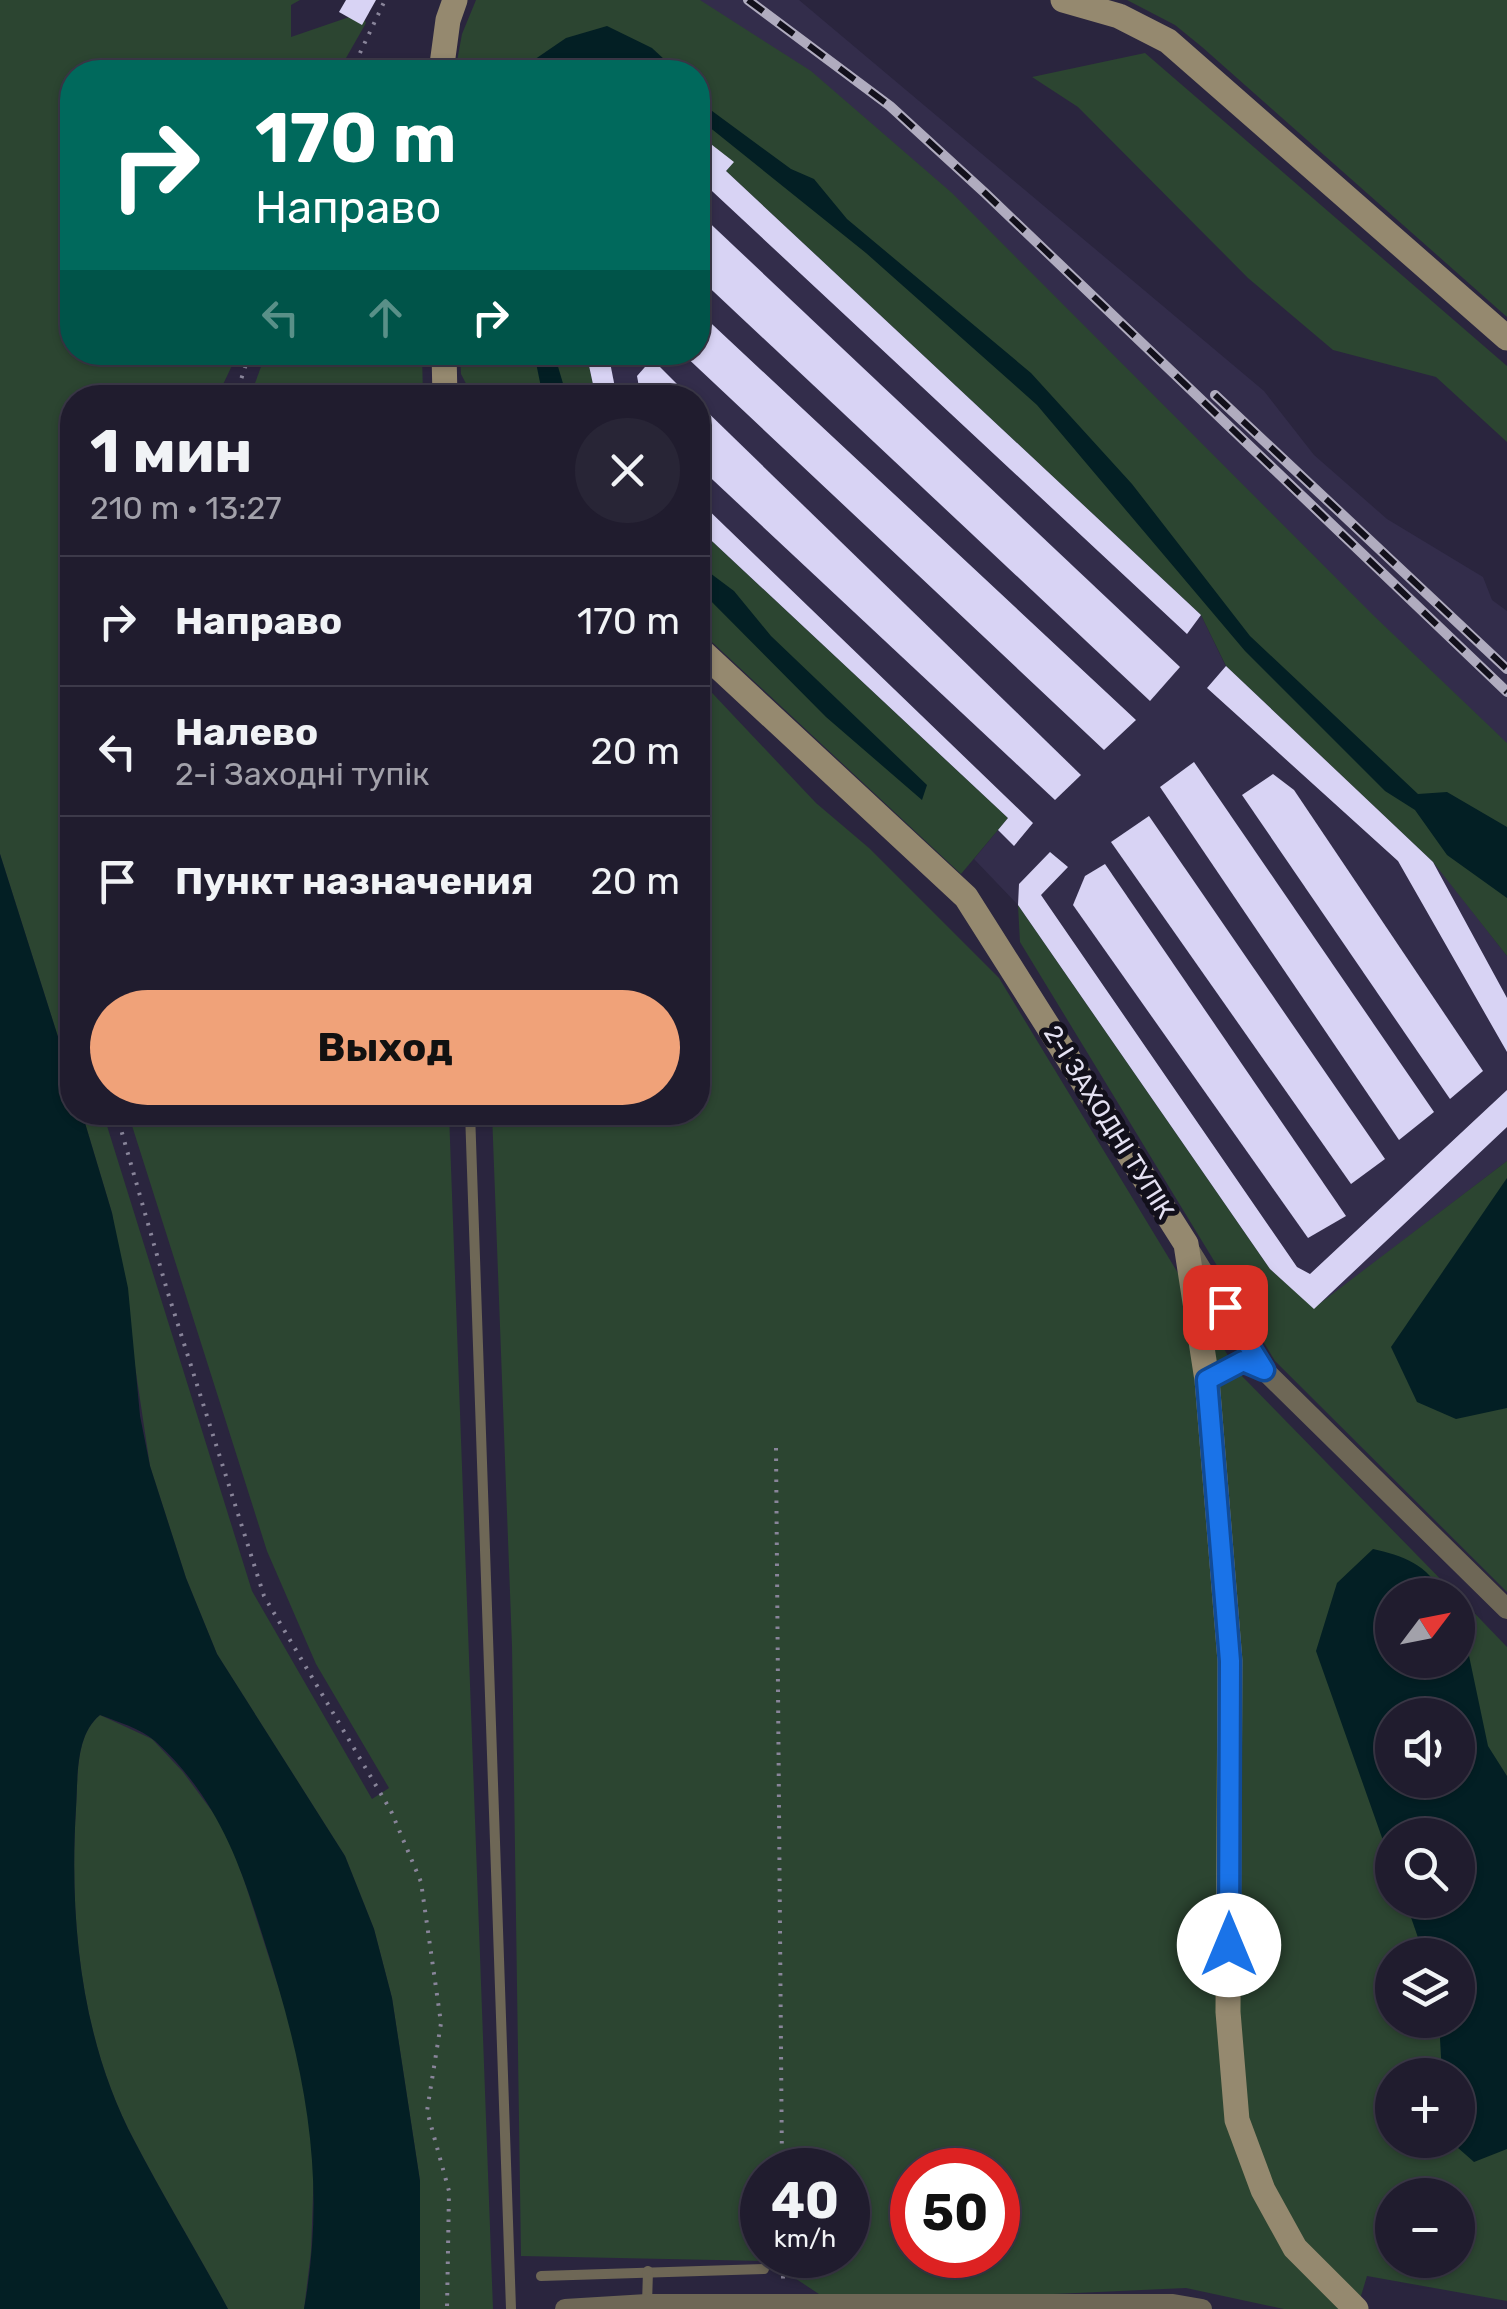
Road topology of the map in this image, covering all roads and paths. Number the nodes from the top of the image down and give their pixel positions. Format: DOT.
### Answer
graph roads {
  1 [pos="385,0"];
  2 [pos="455,0"];
  3 [pos="1063,0"];
  4 [pos="357,60"];
  5 [pos="443,60"];
  6 [pos="1507,338"];
  7 [pos="710,659"];
  8 [pos="120,1125"];
  9 [pos="470,1125"];
  10 [pos="1186,1244"];
  11 [pos="1264,1370"];
  12 [pos="1207,1380"];
  13 [pos="776,1448"];
  14 [pos="1507,1609"];
  15 [pos="782,2148"];
  16 [pos="740,2269"];
  17 [pos="648,2271"];
  18 [pos="541,2276"];
  19 [pos="783,2278"];
  20 [pos="647,2304"];
  21 [pos="784,2306"];
  22 [pos="447,2309"];
  23 [pos="511,2309"];
  24 [pos="565,2309"];
  25 [pos="1202,2309"];
  26 [pos="1356,2309"];
  1 -- 4 [label="path"];
  2 -- 5 [label="main road"];
  3 -- 6 [label="main road"];
  7 -- 10 [label="main road, 2-І ЗАХОДНІ ТУПІК"];
  8 -- 22 [label="path"];
  9 -- 23 [label="lane"];
  10 -- 11 [label="street, 2-І ЗАХОДНІ ТУПІК"];
  10 -- 12 [label="main road"];
  11 -- 12 [label="street"];
  11 -- 14 [label="street, 2-І ЗАХОДНІ ТУПІК"];
  12 -- 26 [label="main road"];
  13 -- 15 [label="path"];
  16 -- 17 [label="lane"];
  17 -- 18 [label="lane"];
  17 -- 20 [label="lane"];
  19 -- 21 [label="path"];
  20 -- 21 [label="street"];
  20 -- 24 [label="street"];
  21 -- 25 [label="street"];
}
